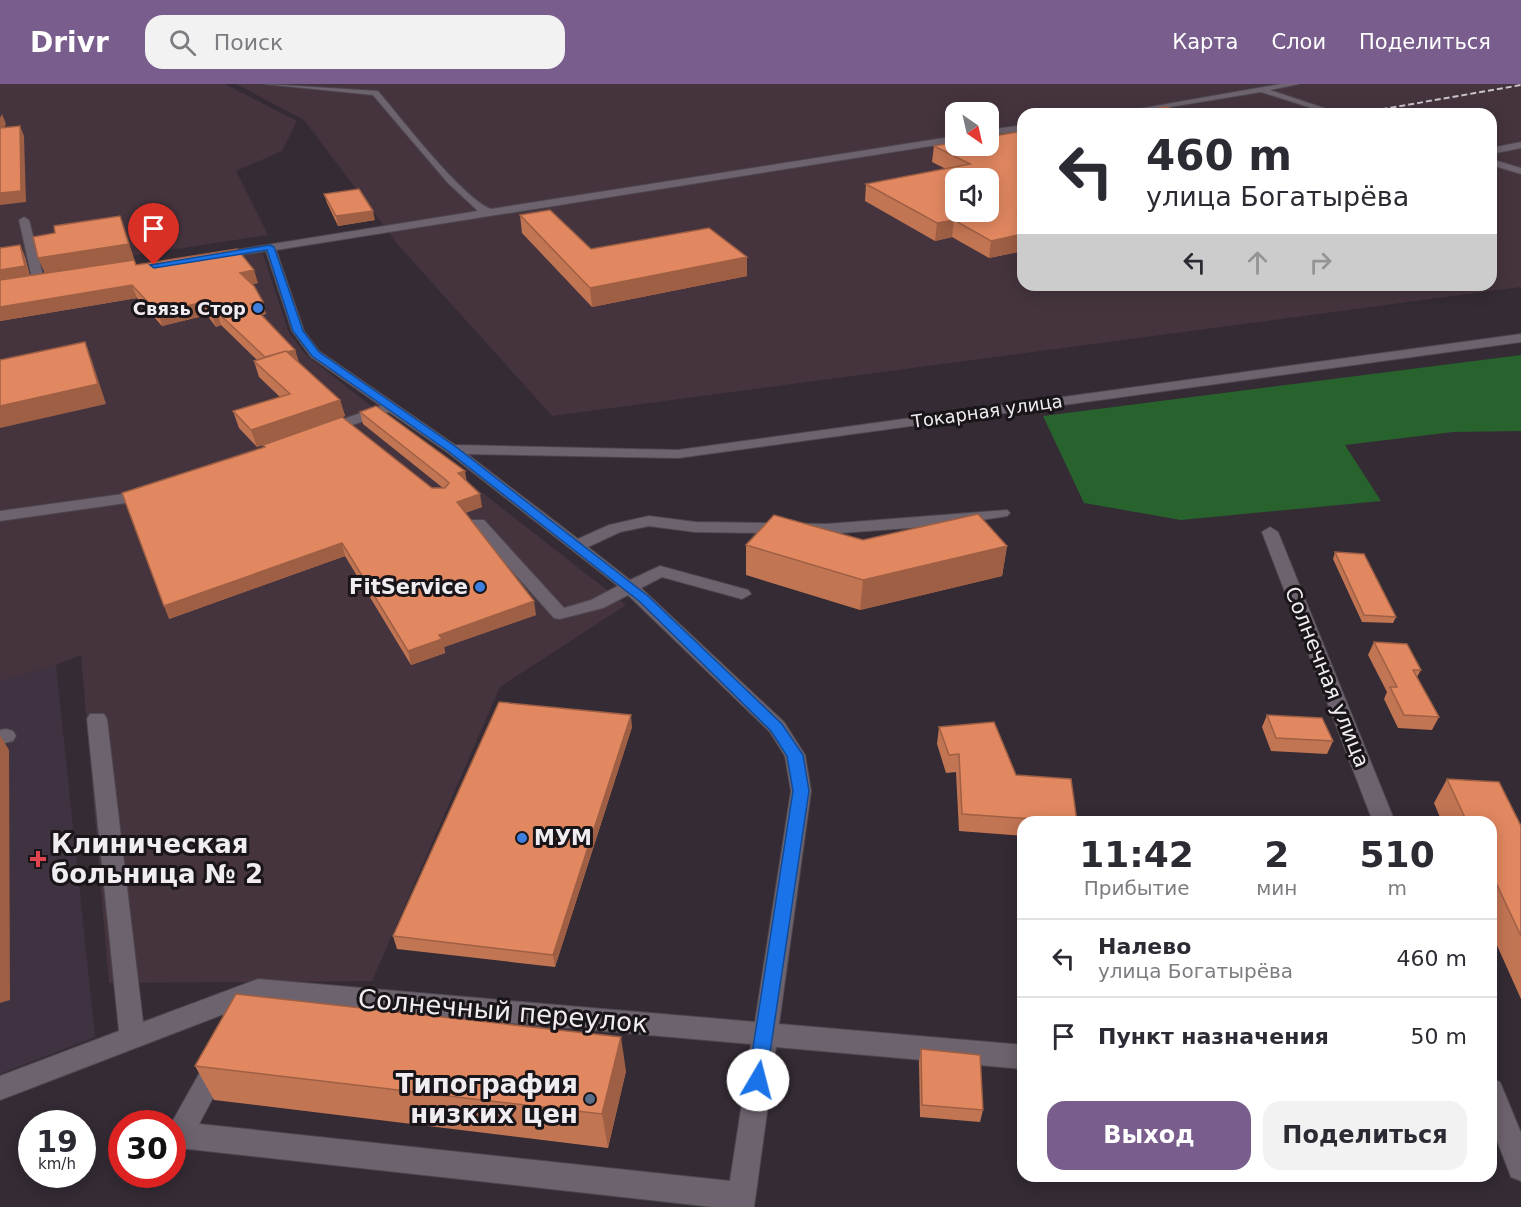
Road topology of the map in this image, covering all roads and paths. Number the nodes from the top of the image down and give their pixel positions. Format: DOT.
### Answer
graph roads {
  1 [pos="268,84"];
  2 [pos="1295,84"];
  3 [pos="1263,90"];
  4 [pos="1150,108"];
  5 [pos="1319,108"];
  6 [pos="1017,129"];
  7 [pos="999,131"];
  8 [pos="945,140"];
  9 [pos="1521,145"];
  10 [pos="1497,150"];
  11 [pos="1497,164"];
  12 [pos="1521,171"];
  13 [pos="488,212"];
  14 [pos="24,220"];
  15 [pos="270,247"];
  16 [pos="201,258"];
  17 [pos="39,283"];
  18 [pos="1521,338"];
  19 [pos="391,406"];
  20 [pos="348,422"];
  21 [pos="314,434"];
  22 [pos="366,436"];
  23 [pos="452,449"];
  24 [pos="156,489"];
  25 [pos="1002,513"];
  26 [pos="0,516"];
  27 [pos="478,523"];
  28 [pos="1270,532"];
  29 [pos="576,546"];
  30 [pos="627,586"];
  31 [pos="742,594"];
  32 [pos="97,719"];
  33 [pos="1382,816"];
  34 [pos="258,990"];
  35 [pos="765,1033"];
  36 [pos="132,1036"];
  37 [pos="1017,1056"];
  38 [pos="0,1088"];
  39 [pos="1497,1109"];
  40 [pos="1521,1167"];
  41 [pos="741,1202"];
  1 -- 13 [label="street"];
  2 -- 3 [label="street"];
  3 -- 4 [label="street"];
  3 -- 5 [label="street"];
  6 -- 7 [label="street"];
  8 -- 13 [label="street"];
  9 -- 10 [label="street"];
  11 -- 12 [label="street"];
  13 -- 15 [label="street"];
  14 -- 17 [label="street"];
  15 -- 16 [label="street"];
  15 -- 19 [label="street"];
  18 -- 23 [label="street, Токарная улица"];
  19 -- 20 [label="street"];
  19 -- 23 [label="street"];
  20 -- 21 [label="street"];
  20 -- 22 [label="street"];
  23 -- 29 [label="street"];
  24 -- 26 [label="street"];
  25 -- 29 [label="street"];
  27 -- 30 [label="street"];
  28 -- 33 [label="street, Солнечная улица"];
  29 -- 30 [label="street"];
  30 -- 31 [label="street"];
  30 -- 35 [label="street"];
  32 -- 36 [label="street"];
  34 -- 35 [label="street, Солнечный переулок"];
  34 -- 36 [label="street, Солнечный переулок"];
  34 -- 41 [label="street"];
  35 -- 37 [label="street, Солнечный переулок"];
  35 -- 41 [label="street"];
  36 -- 38 [label="street, Солнечный переулок"];
  39 -- 40 [label="street"];
}
